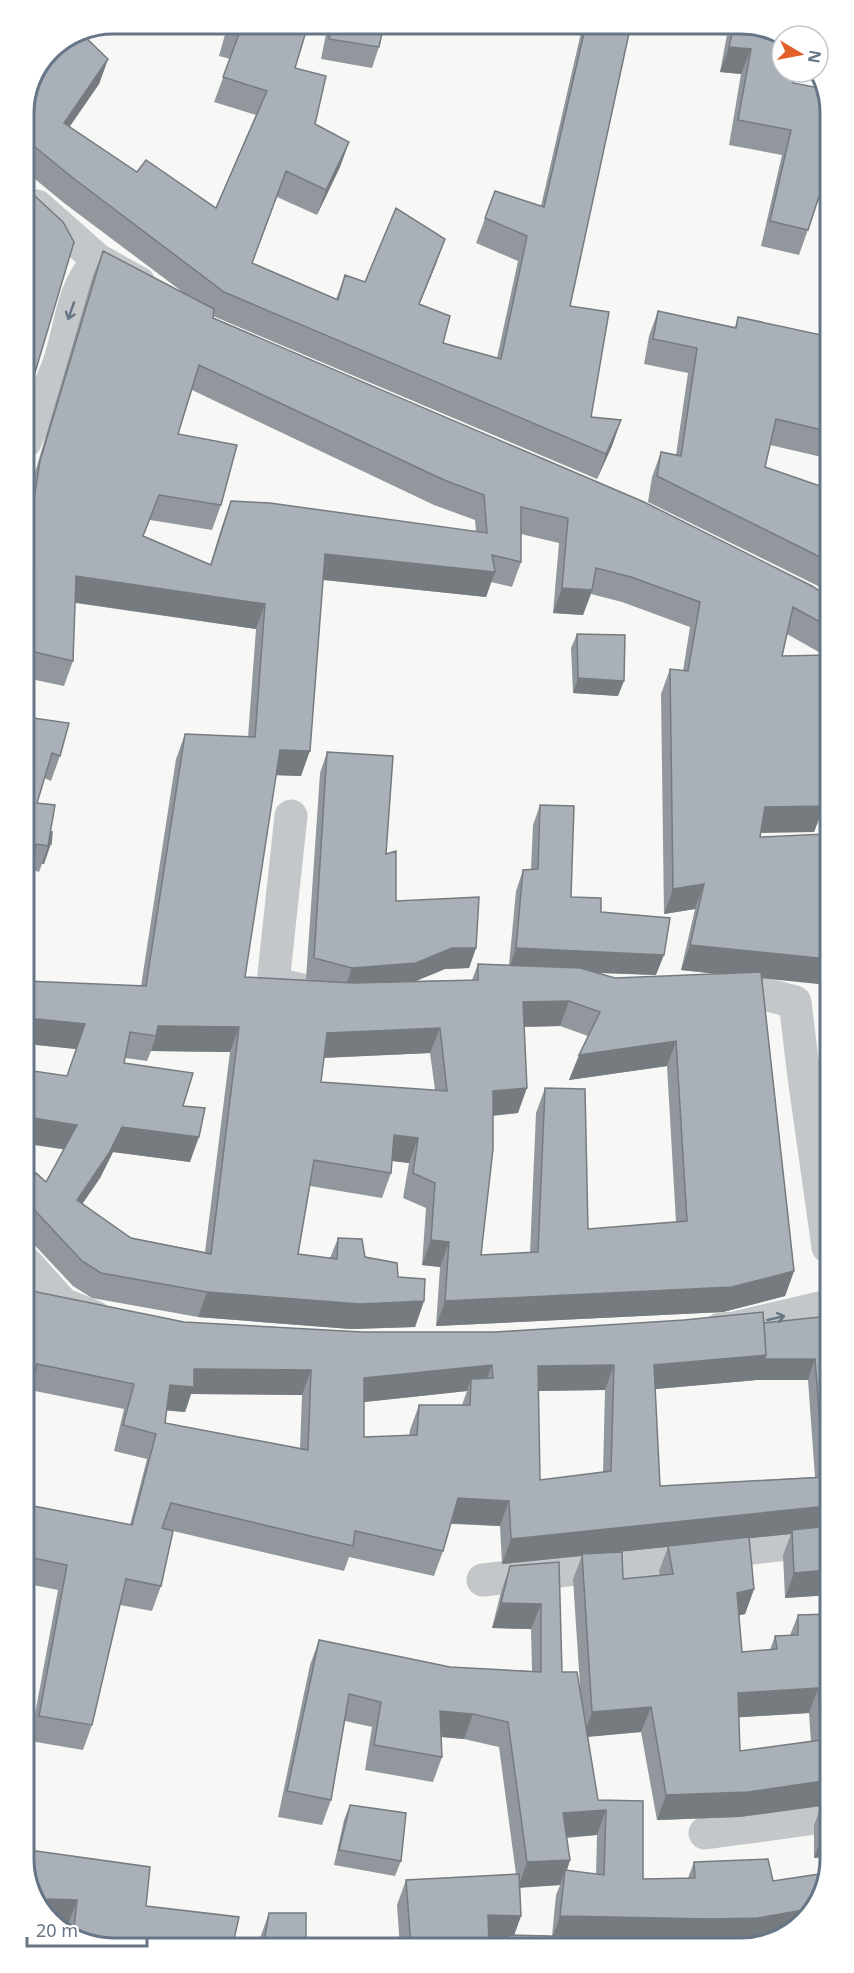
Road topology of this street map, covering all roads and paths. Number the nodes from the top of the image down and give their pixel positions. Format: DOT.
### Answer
graph roads {
  1 [pos="35,205"];
  2 [pos="98,260"];
  3 [pos="160,295"];
  4 [pos="35,419"];
  5 [pos="291,816"];
  6 [pos="682,990"];
  7 [pos="345,996"];
  8 [pos="816,1077"];
  9 [pos="820,1134"];
  10 [pos="34,1272"];
  11 [pos="820,1308"];
  12 [pos="130,1322"];
  13 [pos="689,1330"];
  14 [pos="820,1540"];
  15 [pos="483,1580"];
  16 [pos="820,1817"];
  17 [pos="705,1833"];
  1 -- 2 [label="street"];
  2 -- 3 [label="street"];
  2 -- 4 [label="street, one-way"];
  5 -- 7 [label="street"];
  6 -- 8 [label="street"];
  8 -- 9 [label="street"];
  10 -- 12 [label="street"];
  13 -- 11 [label="street, one-way"];
  14 -- 15 [label="street"];
  16 -- 17 [label="street"];
}
